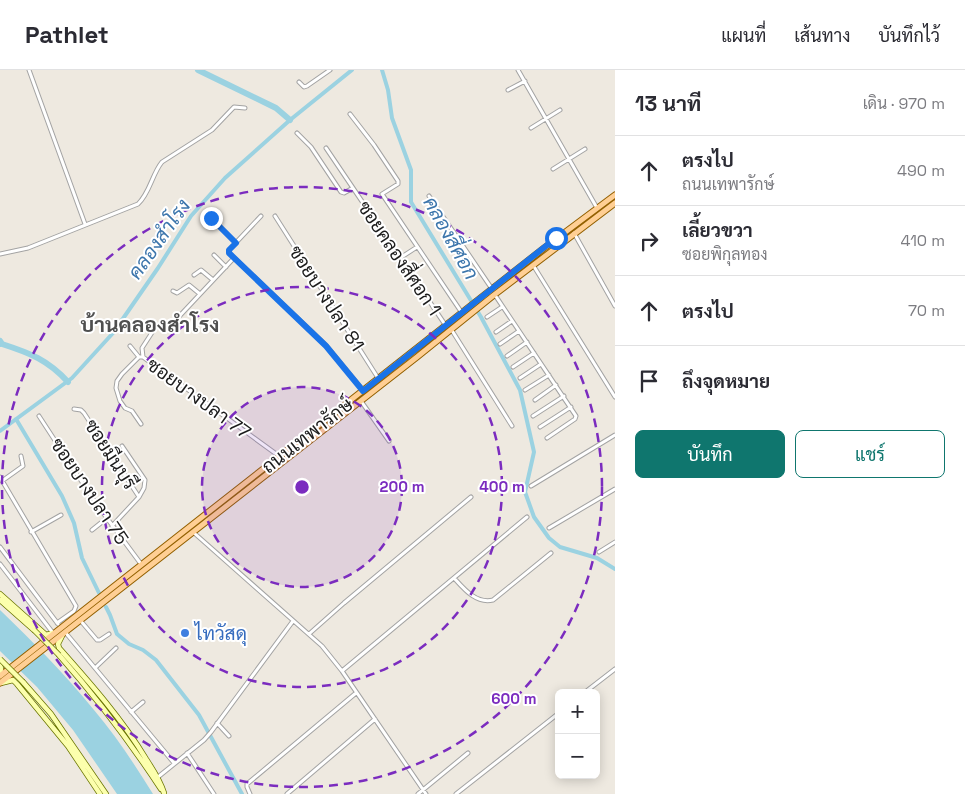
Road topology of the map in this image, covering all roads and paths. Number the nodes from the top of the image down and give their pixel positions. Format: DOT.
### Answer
graph roads {
  1 [pos="29,70"];
  2 [pos="330,70"];
  3 [pos="518,70"];
  4 [pos="525,81"];
  5 [pos="299,82"];
  6 [pos="508,90"];
  7 [pos="245,108"];
  8 [pos="560,110"];
  9 [pos="350,114"];
  10 [pos="546,118"];
  11 [pos="531,128"];
  12 [pos="297,133"];
  13 [pos="326,148"];
  14 [pos="585,149"];
  15 [pos="569,159"];
  16 [pos="553,169"];
  17 [pos="353,188"];
  18 [pos="615,195"];
  19 [pos="429,196"];
  20 [pos="615,203"];
  21 [pos="597,208"];
  22 [pos="262,216"];
  23 [pos="275,216"];
  24 [pos="211,218"];
  25 [pos="85,224"];
  26 [pos="574,233"];
  27 [pos="236,243"];
  28 [pos="417,247"];
  29 [pos="0,254"];
  30 [pos="214,256"];
  31 [pos="234,258"];
  32 [pos="400,258"];
  33 [pos="533,265"];
  34 [pos="226,267"];
  35 [pos="194,275"];
  36 [pos="213,280"];
  37 [pos="173,290"];
  38 [pos="493,292"];
  39 [pos="200,294"];
  40 [pos="502,306"];
  41 [pos="615,306"];
  42 [pos="468,312"];
  43 [pos="462,313"];
  44 [pos="487,318"];
  45 [pos="512,321"];
  46 [pos="172,324"];
  47 [pos="149,326"];
  48 [pos="446,326"];
  49 [pos="451,329"];
  50 [pos="519,331"];
  51 [pos="496,332"];
  52 [pos="527,342"];
  53 [pos="500,344"];
  54 [pos="130,346"];
  55 [pos="534,353"];
  56 [pos="507,356"];
  57 [pos="141,357"];
  58 [pos="541,364"];
  59 [pos="513,367"];
  60 [pos="549,375"];
  61 [pos="379,378"];
  62 [pos="520,378"];
  63 [pos="556,385"];
  64 [pos="525,390"];
  65 [pos="363,391"];
  66 [pos="564,396"];
  67 [pos="615,396"];
  68 [pos="534,400"];
  69 [pos="361,401"];
  70 [pos="571,407"];
  71 [pos="74,409"];
  72 [pos="39,416"];
  73 [pos="533,416"];
  74 [pos="141,424"];
  75 [pos="512,426"];
  76 [pos="540,427"];
  77 [pos="615,435"];
  78 [pos="547,438"];
  79 [pos="302,439"];
  80 [pos="389,442"];
  81 [pos="306,444"];
  82 [pos="122,446"];
  83 [pos="21,456"];
  84 [pos="279,457"];
  85 [pos="1,479"];
  86 [pos="5,486"];
  87 [pos="531,486"];
  88 [pos="615,489"];
  89 [pos="0,491"];
  90 [pos="139,497"];
  91 [pos="471,497"];
  92 [pos="61,515"];
  93 [pos="527,516"];
  94 [pos="106,518"];
  95 [pos="112,526"];
  96 [pos="549,528"];
  97 [pos="92,530"];
  98 [pos="31,532"];
  99 [pos="193,532"];
  100 [pos="615,542"];
  101 [pos="0,547"];
  102 [pos="599,552"];
  103 [pos="550,553"];
  104 [pos="0,564"];
  105 [pos="141,565"];
  106 [pos="454,578"];
  107 [pos="0,594"];
  108 [pos="0,600"];
  109 [pos="80,620"];
  110 [pos="293,621"];
  111 [pos="61,629"];
  112 [pos="53,633"];
  113 [pos="108,634"];
  114 [pos="309,634"];
  115 [pos="116,648"];
  116 [pos="0,659"];
  117 [pos="0,664"];
  118 [pos="95,668"];
  119 [pos="615,669"];
  120 [pos="342,670"];
  121 [pos="4,675"];
  122 [pos="0,683"];
  123 [pos="589,689"];
  124 [pos="356,692"];
  125 [pos="143,702"];
  126 [pos="131,712"];
  127 [pos="555,716"];
  128 [pos="375,719"];
  129 [pos="217,723"];
  130 [pos="230,736"];
  131 [pos="187,753"];
  132 [pos="468,753"];
  133 [pos="174,763"];
  134 [pos="158,777"];
  135 [pos="422,790"];
  136 [pos="164,793"];
  137 [pos="100,794"];
  138 [pos="106,794"];
  139 [pos="214,794"];
  140 [pos="250,794"];
  141 [pos="287,794"];
  142 [pos="418,794"];
  143 [pos="426,794"];
  144 [pos="456,794"];
  1 -- 25 [label="street"];
  2 -- 5 [label="street"];
  3 -- 4 [label="street"];
  4 -- 6 [label="street"];
  4 -- 10 [label="street"];
  7 -- 25 [label="street"];
  8 -- 10 [label="street"];
  9 -- 28 [label="street"];
  10 -- 11 [label="street"];
  10 -- 15 [label="street"];
  12 -- 17 [label="street, ซอยคลองสี่ศอก 1"];
  13 -- 17 [label="street"];
  14 -- 15 [label="street"];
  15 -- 16 [label="street"];
  15 -- 21 [label="street"];
  17 -- 32 [label="street, ซอยคลองสี่ศอก 1"];
  18 -- 21 [label="main road, ถนนเทพารักษ์"];
  19 -- 38 [label="street"];
  20 -- 26 [label="main road, ถนนเทพารักษ์"];
  21 -- 38 [label="main road, ถนนเทพารักษ์"];
  22 -- 27 [label="street"];
  23 -- 61 [label="street, ซอยบางปลา 81"];
  24 -- 27 [label="street"];
  25 -- 29 [label="street"];
  26 -- 33 [label="main road, ถนนเทพารักษ์"];
  26 -- 41 [label="street"];
  27 -- 31 [label="street"];
  28 -- 32 [label="street"];
  28 -- 43 [label="street"];
  30 -- 34 [label="street"];
  31 -- 34 [label="street"];
  31 -- 65 [label="street"];
  32 -- 48 [label="street, ซอยคลองสี่ศอก 1"];
  33 -- 38 [label="main road, ถนนเทพารักษ์"];
  33 -- 67 [label="street"];
  34 -- 36 [label="street"];
  35 -- 36 [label="street"];
  36 -- 39 [label="street"];
  37 -- 39 [label="street"];
  38 -- 40 [label="street"];
  38 -- 42 [label="main road, ถนนเทพารักษ์"];
  39 -- 46 [label="street"];
  40 -- 44 [label="street"];
  40 -- 45 [label="street"];
  42 -- 43 [label="main road, ถนนเทพารักษ์"];
  42 -- 49 [label="main road, ถนนเทพารักษ์"];
  43 -- 48 [label="main road, ถนนเทพารักษ์"];
  45 -- 50 [label="street"];
  45 -- 51 [label="street"];
  47 -- 57 [label="street"];
  48 -- 61 [label="main road, ถนนเทพารักษ์"];
  49 -- 69 [label="main road, ถนนเทพารักษ์"];
  49 -- 75 [label="street"];
  50 -- 52 [label="street"];
  50 -- 53 [label="street"];
  52 -- 55 [label="street"];
  52 -- 56 [label="street"];
  54 -- 57 [label="street"];
  55 -- 58 [label="street"];
  55 -- 59 [label="street"];
  57 -- 74 [label="street, ซอยบางปลา 77"];
  57 -- 84 [label="street, ซอยบางปลา 77"];
  58 -- 60 [label="street"];
  58 -- 62 [label="street"];
  60 -- 63 [label="street"];
  60 -- 64 [label="street"];
  61 -- 65 [label="main road, ถนนเทพารักษ์"];
  63 -- 66 [label="street"];
  63 -- 68 [label="street"];
  65 -- 79 [label="main road, ถนนเทพารักษ์"];
  66 -- 70 [label="street"];
  66 -- 73 [label="street"];
  69 -- 80 [label="street"];
  69 -- 81 [label="main road, ถนนเทพารักษ์"];
  70 -- 76 [label="street"];
  70 -- 78 [label="street"];
  71 -- 90 [label="street, ซอยมีนบุรี"];
  72 -- 94 [label="street, ซอยบางปลา 75"];
  77 -- 87 [label="street"];
  79 -- 81 [label="main road"];
  79 -- 84 [label="main road, ถนนเทพารักษ์"];
  81 -- 99 [label="main road, ถนนเทพารักษ์"];
  82 -- 90 [label="street"];
  83 -- 85 [label="street"];
  84 -- 105 [label="main road, ถนนเทพารักษ์"];
  85 -- 86 [label="street"];
  86 -- 89 [label="street"];
  86 -- 98 [label="street"];
  88 -- 96 [label="street"];
  90 -- 95 [label="street, ซอยมีนบุรี"];
  91 -- 114 [label="street"];
  92 -- 98 [label="street"];
  93 -- 106 [label="street"];
  94 -- 95 [label="street, ซอยบางปลา 75"];
  94 -- 97 [label="street"];
  95 -- 105 [label="street, ซอยบางปลา 75"];
  98 -- 111 [label="street"];
  99 -- 109 [label="main road, ถนนเทพารักษ์"];
  99 -- 110 [label="street"];
  100 -- 102 [label="street"];
  101 -- 111 [label="street"];
  103 -- 106 [label="street"];
  104 -- 112 [label="street"];
  105 -- 111 [label="main road, ถนนเทพารักษ์"];
  106 -- 120 [label="street"];
  107 -- 112 [label="main road"];
  108 -- 136 [label="main road, bridge"];
  109 -- 111 [label="main road, ถนนเทพารักษ์"];
  109 -- 113 [label="street"];
  110 -- 114 [label="street"];
  110 -- 129 [label="street"];
  111 -- 112 [label="main road"];
  111 -- 118 [label="street"];
  111 -- 121 [label="main road, ถนนเทพารักษ์, bridge"];
  111 -- 134 [label="main road"];
  114 -- 120 [label="street"];
  115 -- 118 [label="street"];
  116 -- 138 [label="main road, bridge"];
  117 -- 121 [label="main road"];
  118 -- 126 [label="street"];
  119 -- 123 [label="street"];
  120 -- 124 [label="street"];
  121 -- 122 [label="main road, ถนนเทพารักษ์"];
  122 -- 137 [label="main road"];
  124 -- 128 [label="street"];
  124 -- 140 [label="street"];
  125 -- 126 [label="street"];
  126 -- 133 [label="street"];
  127 -- 144 [label="street"];
  128 -- 135 [label="street"];
  128 -- 141 [label="street"];
  129 -- 130 [label="street"];
  129 -- 131 [label="street"];
  131 -- 133 [label="street"];
  131 -- 139 [label="street"];
  132 -- 135 [label="street"];
  133 -- 134 [label="street"];
  134 -- 136 [label="main road"];
  135 -- 142 [label="street"];
  135 -- 143 [label="street"];
}
